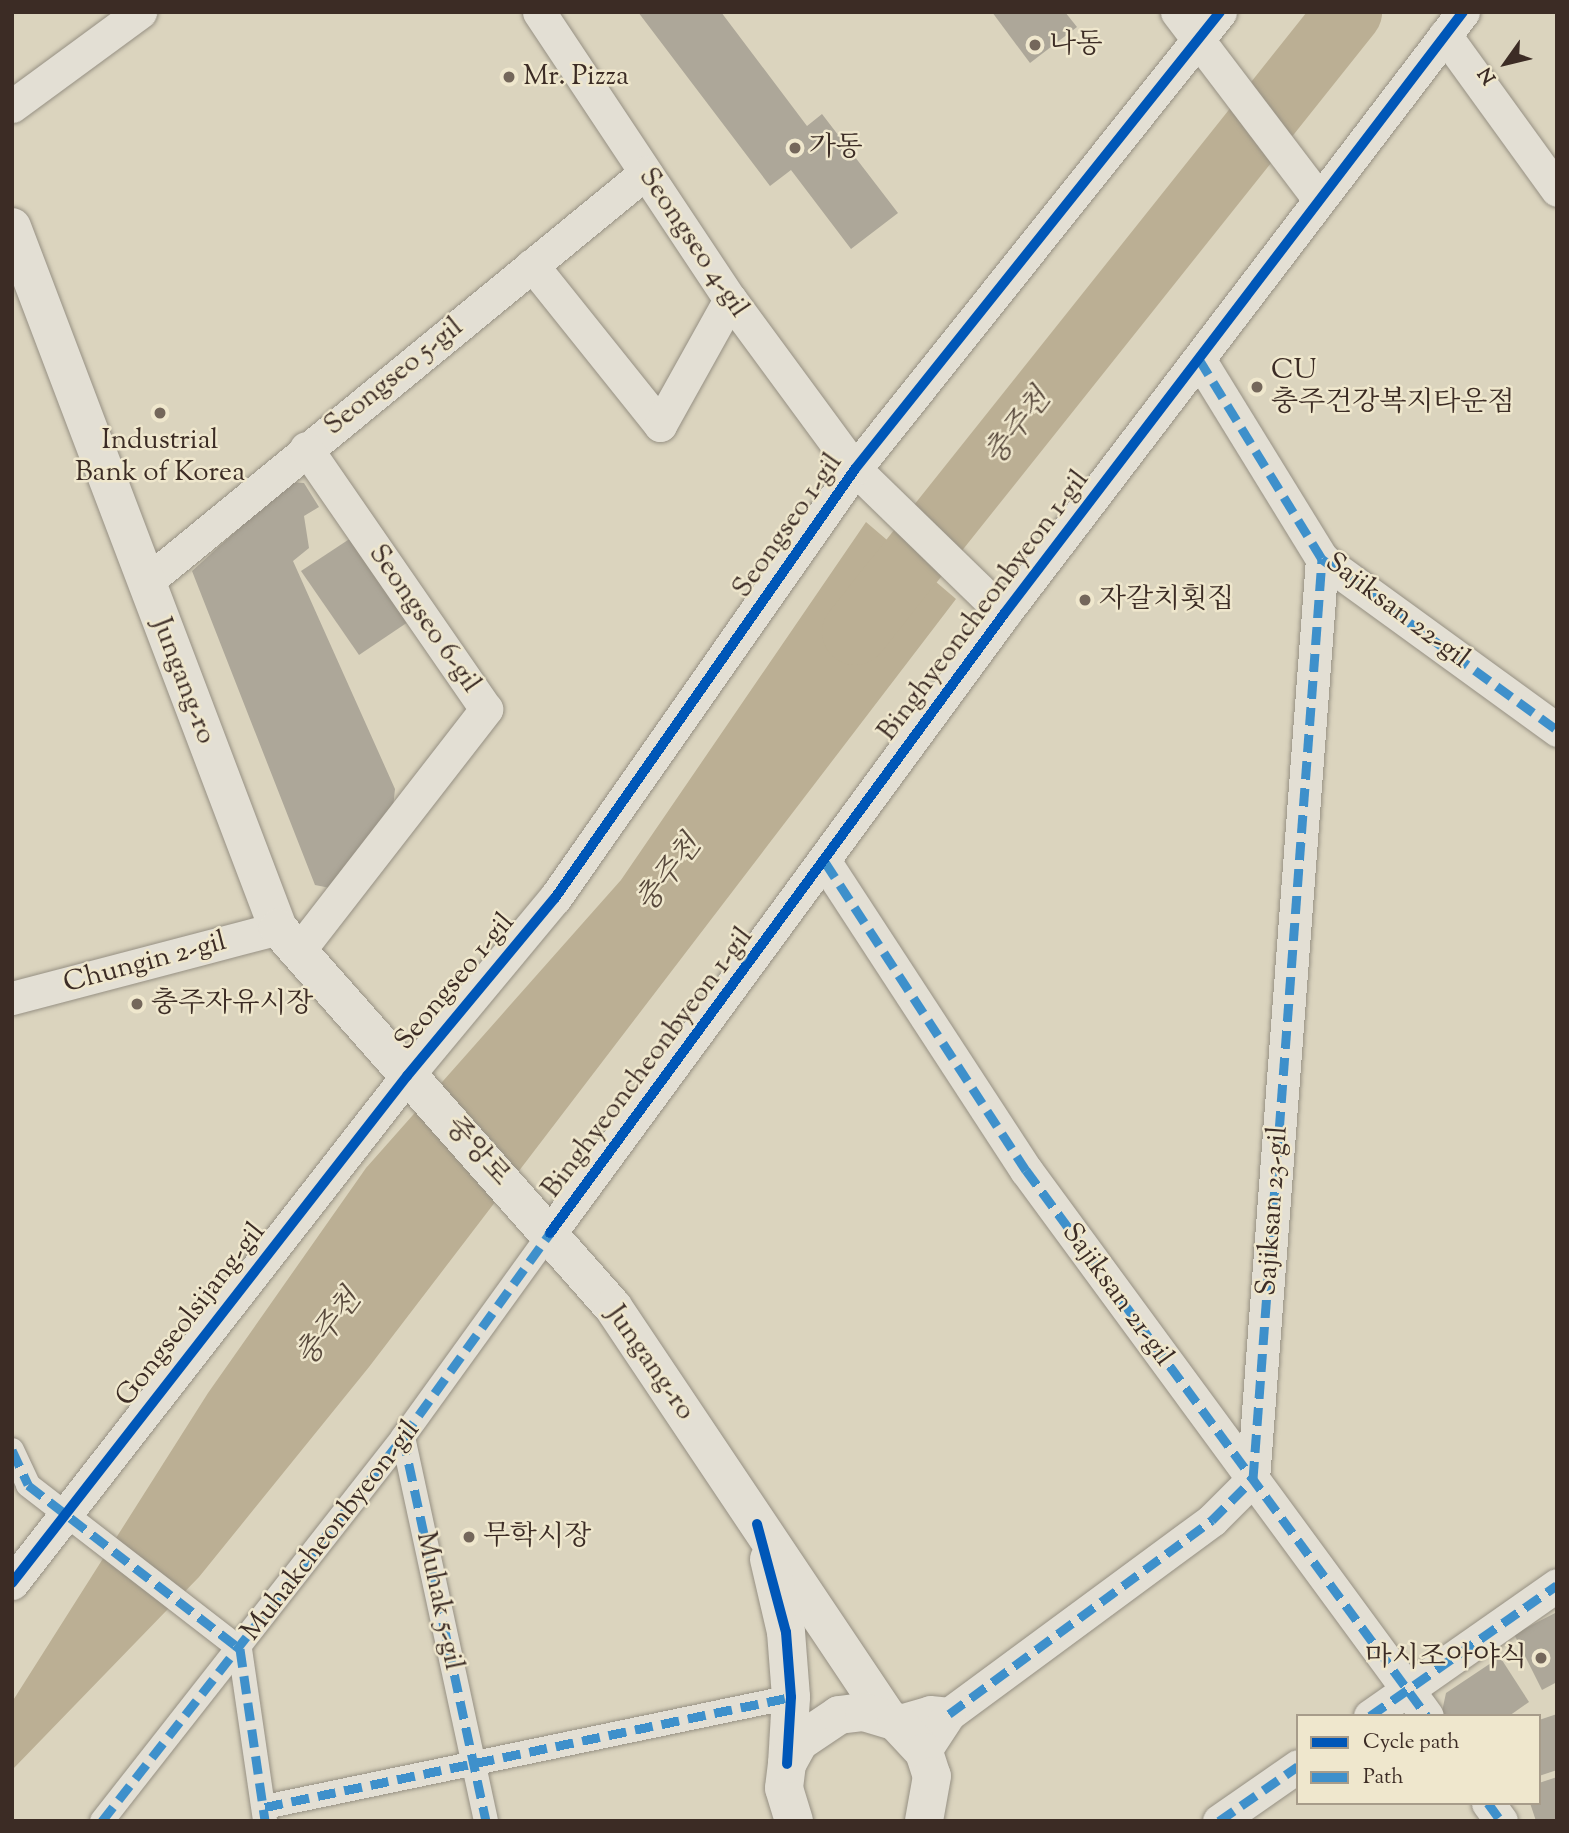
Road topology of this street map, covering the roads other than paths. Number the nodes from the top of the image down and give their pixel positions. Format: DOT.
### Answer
graph roads {
  1 [pos="140,12"];
  2 [pos="539,12"];
  3 [pos="1177,12"];
  4 [pos="1220,12"];
  5 [pos="1454,24"];
  6 [pos="1199,40"];
  7 [pos="12,106"];
  8 [pos="645,173"];
  9 [pos="1557,190"];
  10 [pos="1318,198"];
  11 [pos="12,227"];
  12 [pos="532,265"];
  13 [pos="730,299"];
  14 [pos="1199,359"];
  15 [pos="306,448"];
  16 [pos="855,469"];
  17 [pos="1322,559"];
  18 [pos="145,583"];
  19 [pos="1004,614"];
  20 [pos="1557,730"];
  21 [pos="825,862"];
  22 [pos="287,941"];
  23 [pos="12,998"];
  24 [pos="415,1085"];
  25 [pos="540,1222"];
  26 [pos="403,1437"];
  27 [pos="12,1450"];
  28 [pos="1253,1479"];
  29 [pos="75,1523"];
  30 [pos="757,1524"];
  31 [pos="12,1583"];
  32 [pos="1557,1585"];
  33 [pos="240,1649"];
  34 [pos="791,1697"];
  35 [pos="1417,1702"];
  36 [pos="949,1714"];
  37 [pos="1377,1714"];
  38 [pos="892,1720"];
  39 [pos="924,1752"];
  40 [pos="787,1764"];
  41 [pos="474,1765"];
  42 [pos="1296,1767"];
  43 [pos="1489,1805"];
  44 [pos="265,1814"];
  45 [pos="102,1821"];
  46 [pos="486,1821"];
  47 [pos="794,1821"];
  48 [pos="924,1821"];
  49 [pos="1219,1821"];
  50 [pos="1501,1821"];
  1 -- 7 [label="street"];
  2 -- 8 [label="street, Seongseo 4-gil"];
  3 -- 6 [label="street"];
  4 -- 6 [label="street, Seongseo 1-gil"];
  5 -- 9 [label="street"];
  5 -- 10 [label="street, Binghyeoncheonbyeon 1-gil"];
  6 -- 10 [label="street"];
  6 -- 16 [label="street, Seongseo 1-gil"];
  8 -- 12 [label="street, Seongseo 5-gil"];
  8 -- 13 [label="street, Seongseo 4-gil"];
  10 -- 14 [label="street, Binghyeoncheonbyeon 1-gil"];
  11 -- 18 [label="main road, Jungang-ro"];
  12 -- 13 [label="street"];
  12 -- 15 [label="street, Seongseo 5-gil"];
  13 -- 16 [label="street, Seongseo 4-gil"];
  14 -- 17 [label="street, Sajiksan 22-gil"];
  14 -- 19 [label="street, Binghyeoncheonbyeon 1-gil"];
  15 -- 18 [label="street, Seongseo 5-gil"];
  15 -- 22 [label="street, Seongseo 6-gil"];
  16 -- 19 [label="street, Seongseo 4-gil"];
  16 -- 24 [label="street, Seongseo 1-gil"];
  17 -- 20 [label="street, Sajiksan 22-gil"];
  17 -- 28 [label="street, Sajiksan 23-gil"];
  18 -- 22 [label="main road, Jungang-ro"];
  19 -- 21 [label="street, Binghyeoncheonbyeon 1-gil"];
  21 -- 25 [label="street, Binghyeoncheonbyeon 1-gil"];
  21 -- 28 [label="street, Sajiksan 21-gil"];
  22 -- 23 [label="street, Chungin 2-gil"];
  22 -- 24 [label="main road, Jungang-ro"];
  24 -- 25 [label="main road, 중앙로"];
  24 -- 29 [label="street, Gongseolsijang-gil"];
  25 -- 26 [label="street, Muhakcheonbyeon-gil"];
  25 -- 30 [label="main road, Jungang-ro"];
  26 -- 33 [label="street, Muhakcheonbyeon-gil"];
  26 -- 41 [label="street, Muhak 5-gil"];
  27 -- 29 [label="street"];
  28 -- 35 [label="street, Sajiksan 21-gil"];
  28 -- 36 [label="street"];
  29 -- 31 [label="street, Gongseolsijang-gil"];
  29 -- 33 [label="street"];
  30 -- 34 [label="main road"];
  30 -- 38 [label="main road"];
  32 -- 35 [label="street"];
  33 -- 44 [label="street"];
  33 -- 45 [label="street, Muhakcheonbyeon-gil"];
  34 -- 40 [label="main road"];
  34 -- 41 [label="street"];
  35 -- 37 [label="street"];
  36 -- 38 [label="street"];
  36 -- 39 [label="street"];
  38 -- 39 [label="main road"];
  38 -- 40 [label="main road"];
  39 -- 48 [label="main road"];
  40 -- 47 [label="main road"];
  41 -- 44 [label="street"];
  41 -- 46 [label="street, Muhak 5-gil"];
  42 -- 49 [label="street"];
  43 -- 50 [label="street"];
}
